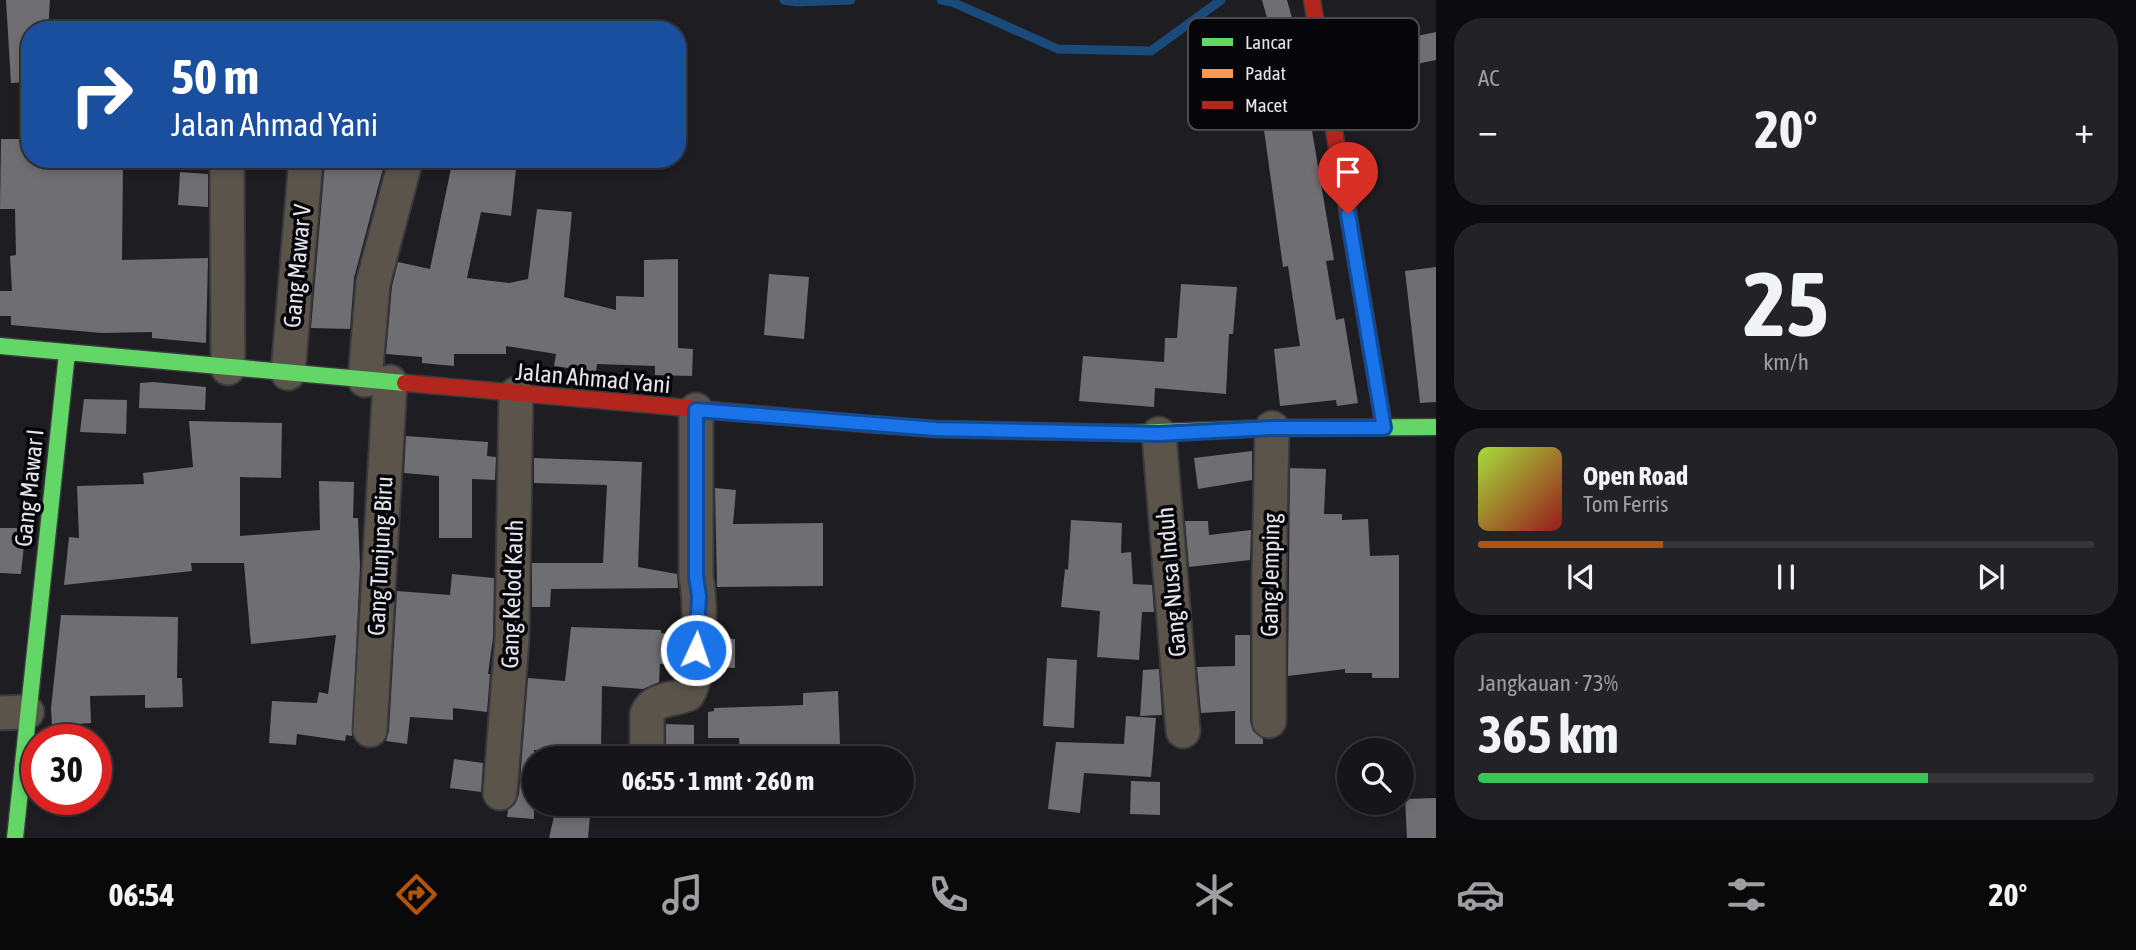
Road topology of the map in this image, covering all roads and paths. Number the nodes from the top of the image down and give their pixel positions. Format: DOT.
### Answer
graph roads {
  1 [pos="1312,0"];
  2 [pos="1315,18"];
  3 [pos="1334,130"];
  4 [pos="227,168"];
  5 [pos="305,168"];
  6 [pos="404,168"];
  7 [pos="0,346"];
  8 [pos="67,353"];
  9 [pos="228,368"];
  10 [pos="288,373"];
  11 [pos="378,381"];
  12 [pos="516,394"];
  13 [pos="696,410"];
  14 [pos="1436,427"];
  15 [pos="1272,428"];
  16 [pos="1384,428"];
  17 [pos="1159,434"];
  18 [pos="13,713"];
  19 [pos="1269,721"];
  20 [pos="370,730"];
  21 [pos="1183,731"];
  22 [pos="647,746"];
  23 [pos="500,793"];
  24 [pos="15,838"];
  1 -- 2 [label="main road"];
  3 -- 16 [label="main road"];
  4 -- 9 [label="street"];
  5 -- 10 [label="street, Gang Mawar V"];
  6 -- 11 [label="street, Gang Tunjung Biru"];
  7 -- 8 [label="main road, Jalan Ahmad Yani"];
  8 -- 9 [label="main road, Jalan Ahmad Yani"];
  8 -- 18 [label="main road, Gang Mawar I"];
  9 -- 10 [label="main road, Jalan Ahmad Yani"];
  10 -- 11 [label="main road, Jalan Ahmad Yani"];
  11 -- 12 [label="main road, Jalan Ahmad Yani"];
  11 -- 20 [label="street, Gang Tunjung Biru"];
  12 -- 13 [label="main road, Jalan Ahmad Yani"];
  12 -- 23 [label="street, Gang Kelod Kauh"];
  13 -- 17 [label="main road, Jalan Ahmad Yani"];
  13 -- 22 [label="street"];
  14 -- 16 [label="main road, Jalan Ahmad Yani"];
  15 -- 16 [label="main road, Jalan Ahmad Yani"];
  15 -- 17 [label="main road, Jalan Ahmad Yani"];
  15 -- 19 [label="street, Gang Jemping"];
  17 -- 21 [label="street, Gang Nusa Induh"];
  18 -- 24 [label="main road, Gang Mawar I"];
}
